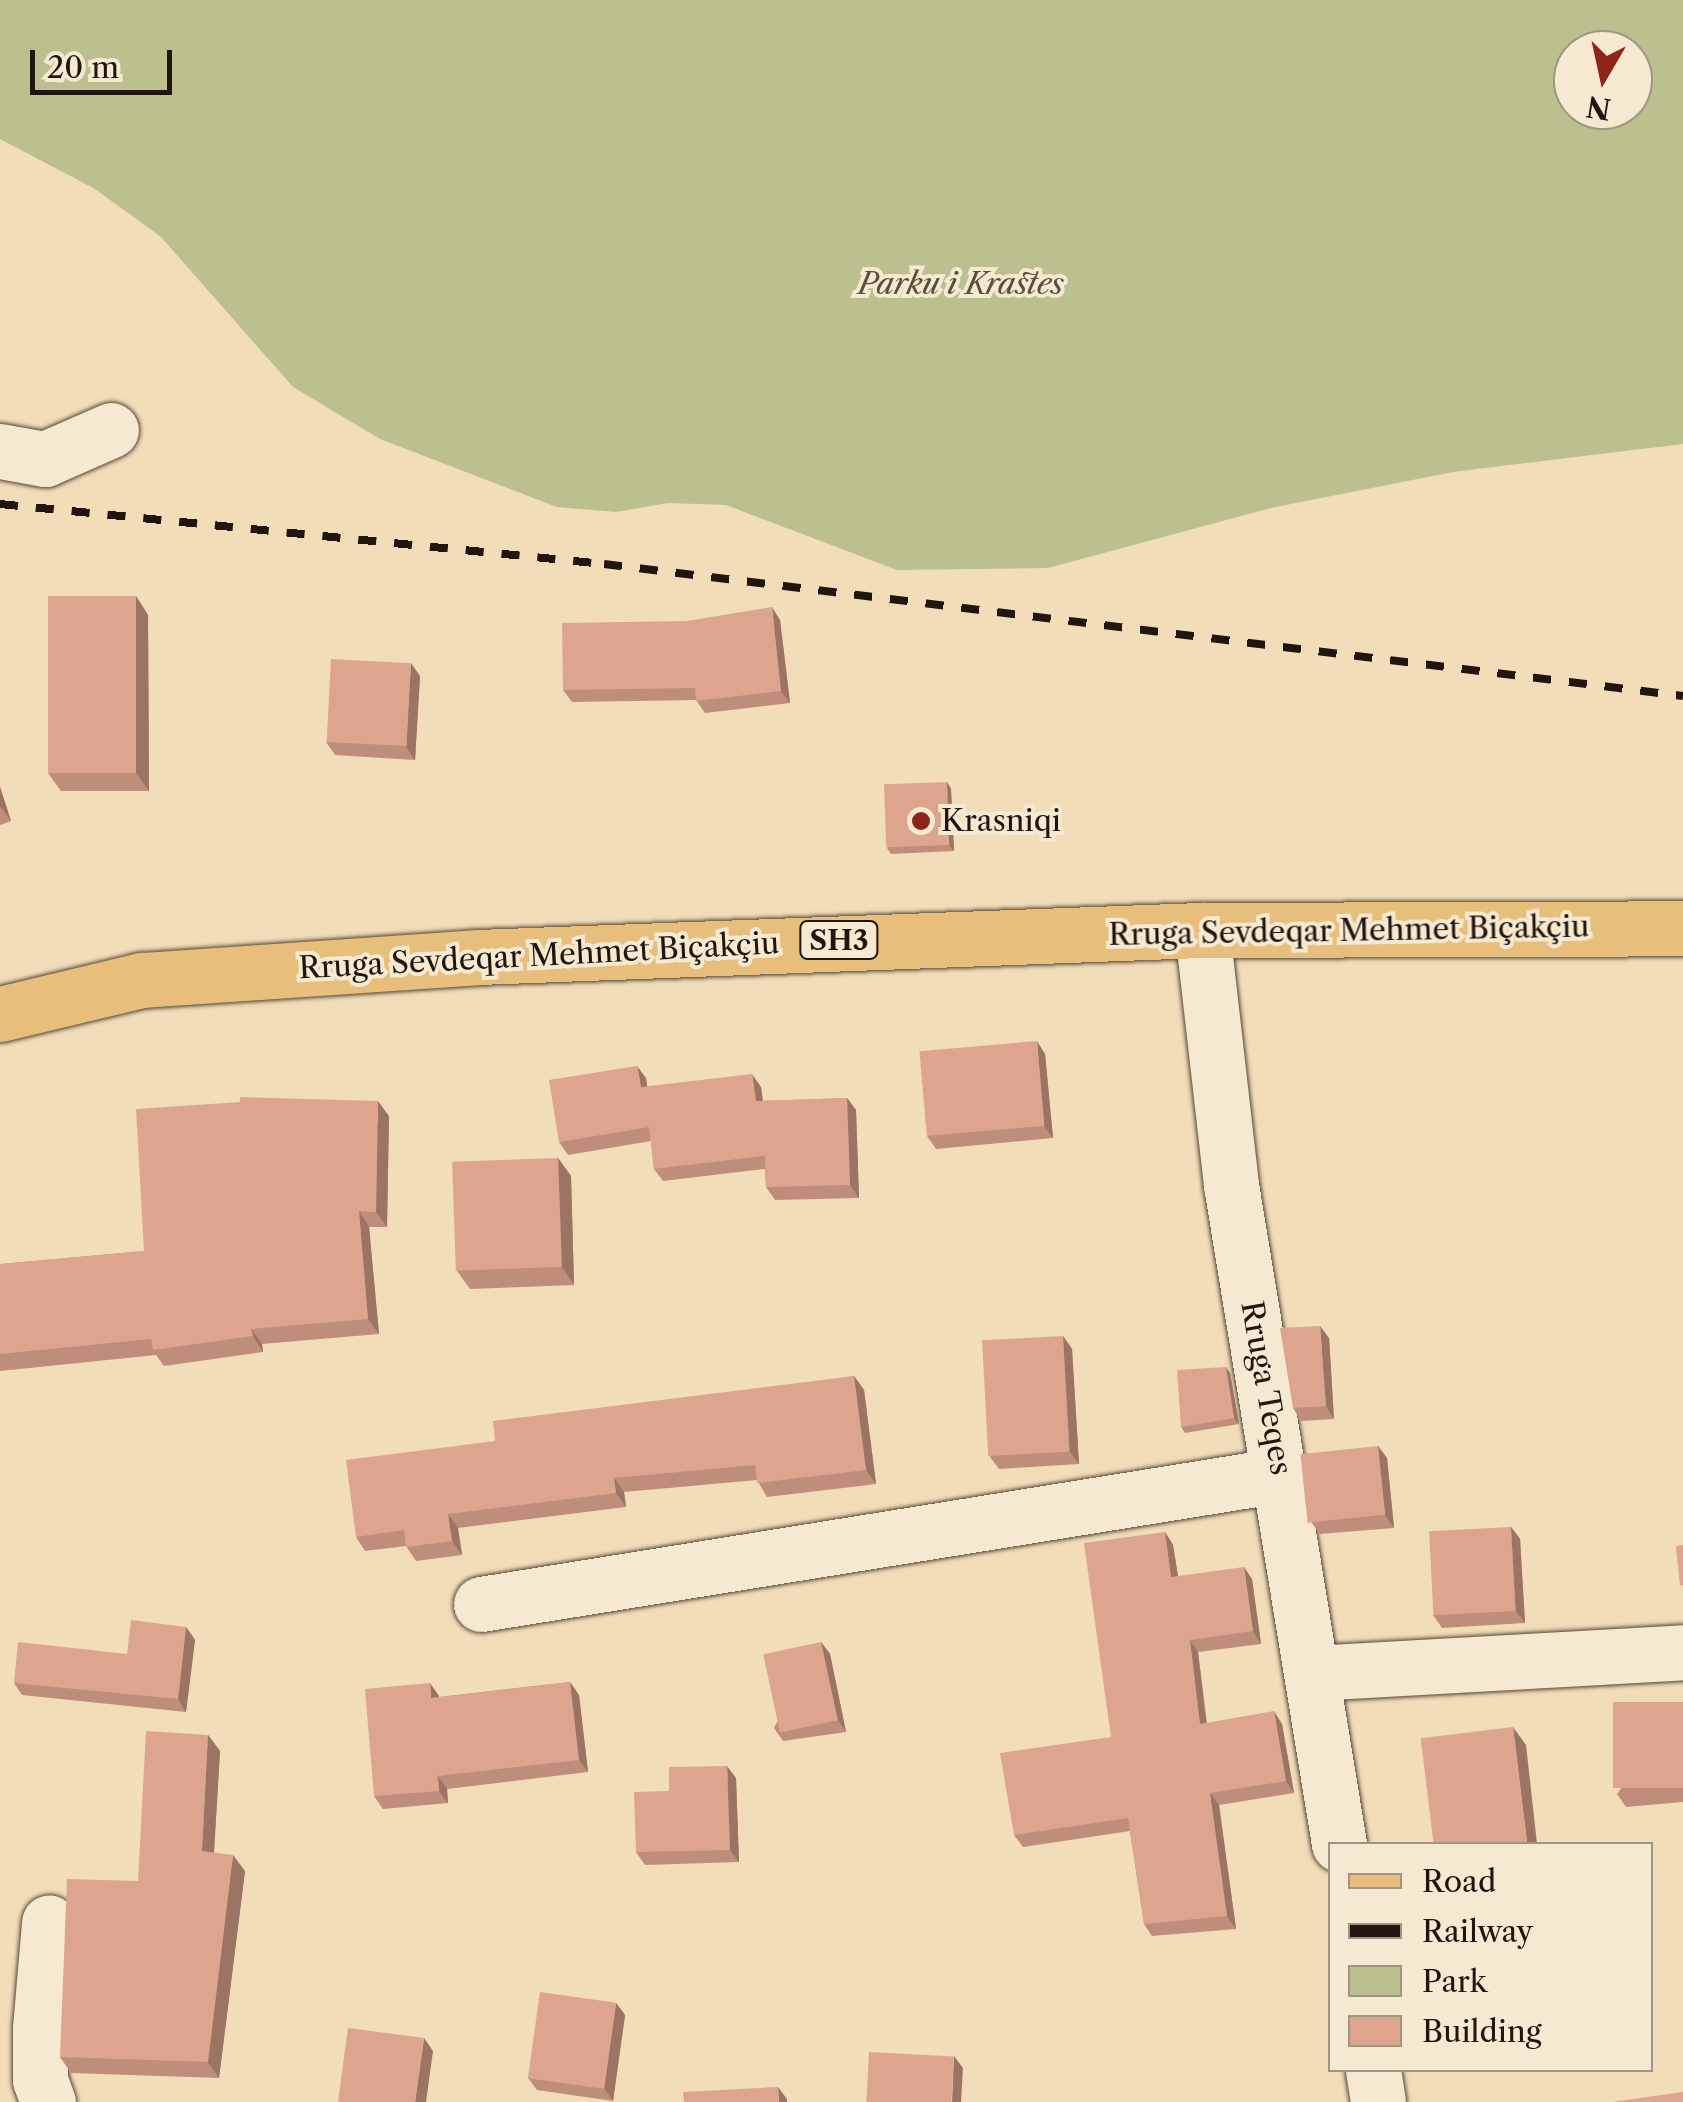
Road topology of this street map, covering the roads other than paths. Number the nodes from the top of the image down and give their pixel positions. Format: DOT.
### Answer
graph roads {
  1 [pos="110,430"];
  2 [pos="0,451"];
  3 [pos="1683,928"];
  4 [pos="1202,930"];
  5 [pos="0,1014"];
  6 [pos="1280,1475"];
  7 [pos="481,1604"];
  8 [pos="1683,1652"];
  9 [pos="1313,1672"];
  10 [pos="1339,1842"];
  11 [pos="50,1922"];
  12 [pos="1373,2072"];
  13 [pos="48,2102"];
  14 [pos="1378,2102"];
  1 -- 2 [label="street"];
  3 -- 4 [label="main road, Rruga Sevdeqar Mehmet Biçakçiu / SH3"];
  4 -- 5 [label="main road, Rruga Sevdeqar Mehmet Biçakçiu / SH3"];
  4 -- 6 [label="street, Rruga Teqes"];
  6 -- 7 [label="street"];
  6 -- 9 [label="street, Rruga Teqes"];
  8 -- 9 [label="street"];
  9 -- 10 [label="street, Rruga Teqes"];
  11 -- 13 [label="street"];
  12 -- 14 [label="street"];
}
